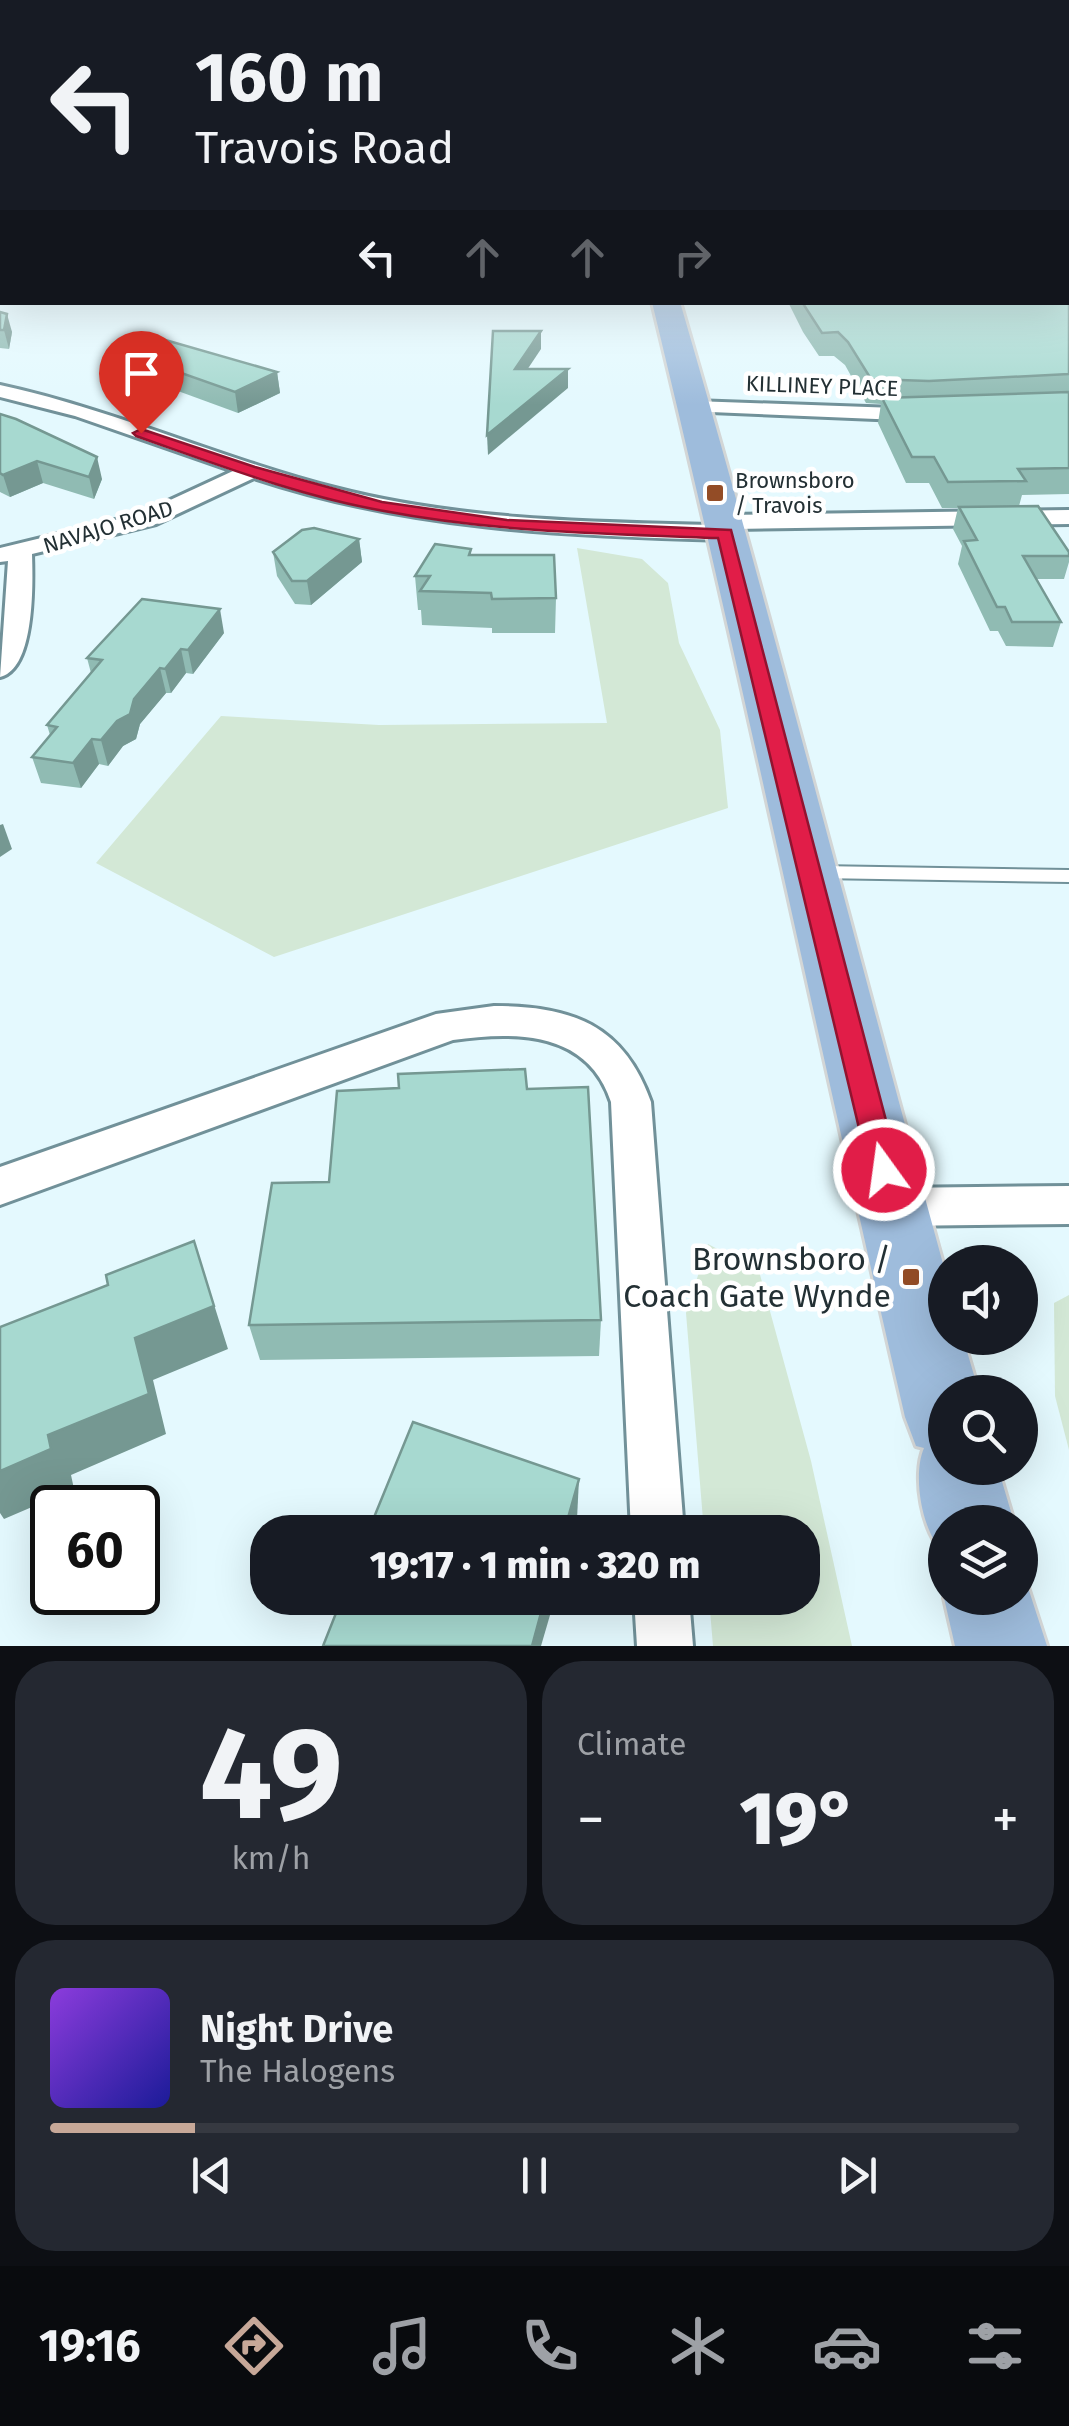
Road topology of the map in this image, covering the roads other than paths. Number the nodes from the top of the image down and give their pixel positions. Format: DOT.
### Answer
graph roads {
  1 [pos="667,305"];
  2 [pos="0,391"];
  3 [pos="694,406"];
  4 [pos="941,414"];
  5 [pos="250,470"];
  6 [pos="1069,517"];
  7 [pos="722,520"];
  8 [pos="10,554"];
  9 [pos="0,669"];
  10 [pos="807,872"];
  11 [pos="1069,876"];
  12 [pos="0,1186"];
  13 [pos="1069,1205"];
  14 [pos="894,1207"];
  15 [pos="935,1375"];
  16 [pos="657,1515"];
  17 [pos="663,1615"];
  18 [pos="993,1615"];
  19 [pos="665,1646"];
  20 [pos="1001,1646"];
  1 -- 3 [label="main road"];
  2 -- 5 [label="street"];
  3 -- 4 [label="street, KILLINEY PLACE"];
  3 -- 7 [label="main road"];
  5 -- 7 [label="street"];
  5 -- 8 [label="street, NAVAJO ROAD"];
  6 -- 7 [label="street"];
  7 -- 10 [label="main road"];
  8 -- 9 [label="street, NAVAJO ROAD"];
  10 -- 11 [label="lane"];
  10 -- 14 [label="main road"];
  12 -- 16 [label="street"];
  13 -- 14 [label="street"];
  14 -- 15 [label="main road"];
  17 -- 19 [label="street"];
  18 -- 20 [label="main road"];
}
